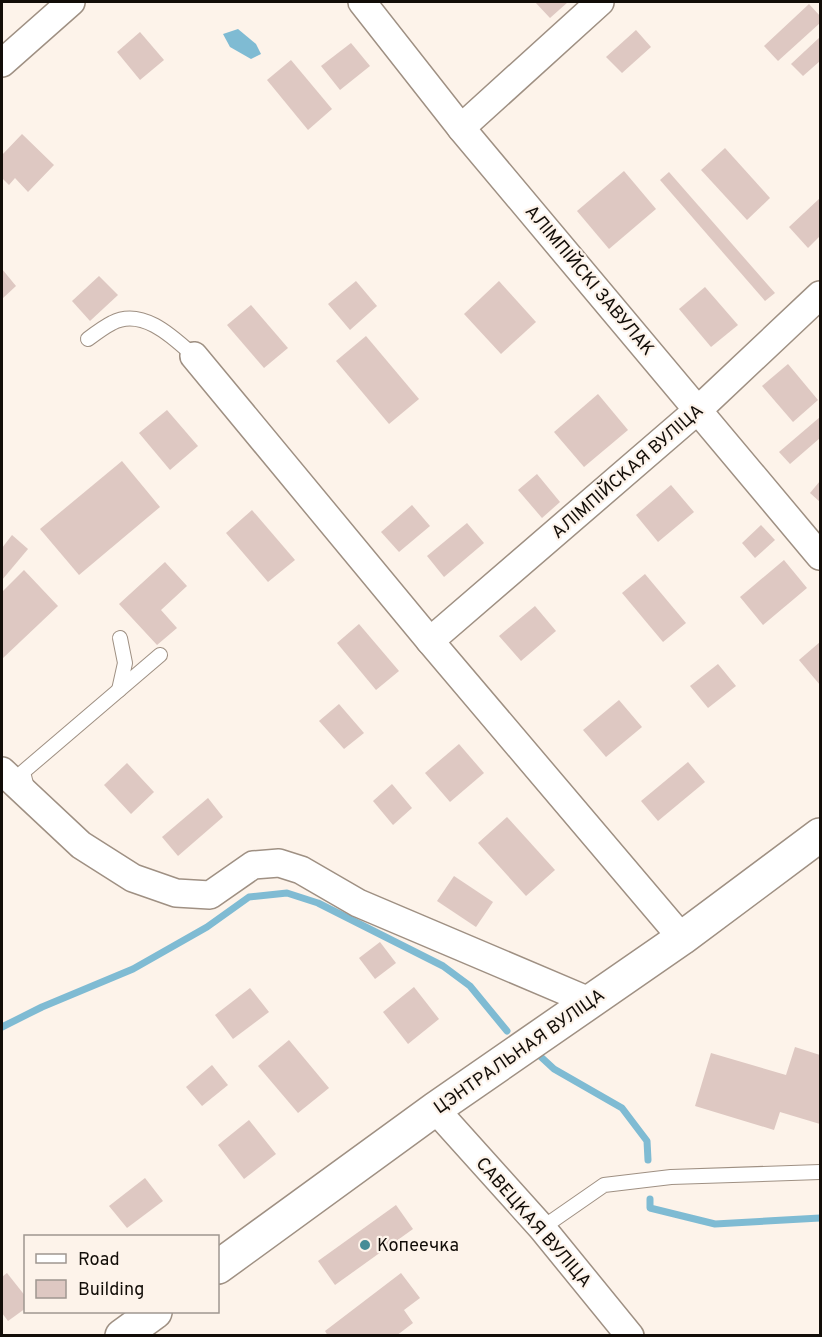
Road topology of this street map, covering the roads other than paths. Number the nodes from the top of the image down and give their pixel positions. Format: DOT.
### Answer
graph roads {
  1 [pos="71,2"];
  2 [pos="363,2"];
  3 [pos="600,2"];
  4 [pos="2,63"];
  5 [pos="461,128"];
  6 [pos="820,295"];
  7 [pos="88,339"];
  8 [pos="194,356"];
  9 [pos="699,409"];
  10 [pos="820,556"];
  11 [pos="120,638"];
  12 [pos="430,641"];
  13 [pos="160,655"];
  14 [pos="118,690"];
  15 [pos="2,771"];
  16 [pos="30,798"];
  17 [pos="820,835"];
  18 [pos="682,938"];
  19 [pos="590,1001"];
  20 [pos="435,1109"];
  21 [pos="820,1172"];
  22 [pos="542,1228"];
  23 [pos="219,1266"];
  24 [pos="152,1313"];
  25 [pos="122,1335"];
  26 [pos="630,1335"];
  1 -- 4 [label="street"];
  2 -- 5 [label="street, АЛІМПІЙСКІ ЗАВУЛАК"];
  3 -- 5 [label="street"];
  5 -- 9 [label="street, АЛІМПІЙСКІ ЗАВУЛАК"];
  6 -- 9 [label="street, АЛІМПІЙСКАЯ ВУЛІЦА"];
  7 -- 8 [label="lane"];
  8 -- 12 [label="street"];
  9 -- 10 [label="street, АЛІМПІЙСКІ ЗАВУЛАК"];
  9 -- 12 [label="street, АЛІМПІЙСКАЯ ВУЛІЦА"];
  11 -- 14 [label="lane"];
  12 -- 18 [label="street"];
  13 -- 14 [label="lane"];
  14 -- 16 [label="lane"];
  15 -- 16 [label="street"];
  16 -- 19 [label="street"];
  17 -- 18 [label="street, ЦЭНТРАЛЬНАЯ ВУЛІЦА"];
  18 -- 19 [label="street, ЦЭНТРАЛЬНАЯ ВУЛІЦА"];
  19 -- 20 [label="street, ЦЭНТРАЛЬНАЯ ВУЛІЦА"];
  20 -- 22 [label="street, САВЕЦКАЯ ВУЛІЦА"];
  20 -- 23 [label="street, ЦЭНТРАЛЬНАЯ ВУЛІЦА"];
  21 -- 22 [label="lane"];
  22 -- 26 [label="street, САВЕЦКАЯ ВУЛІЦА"];
  24 -- 25 [label="street"];
}
